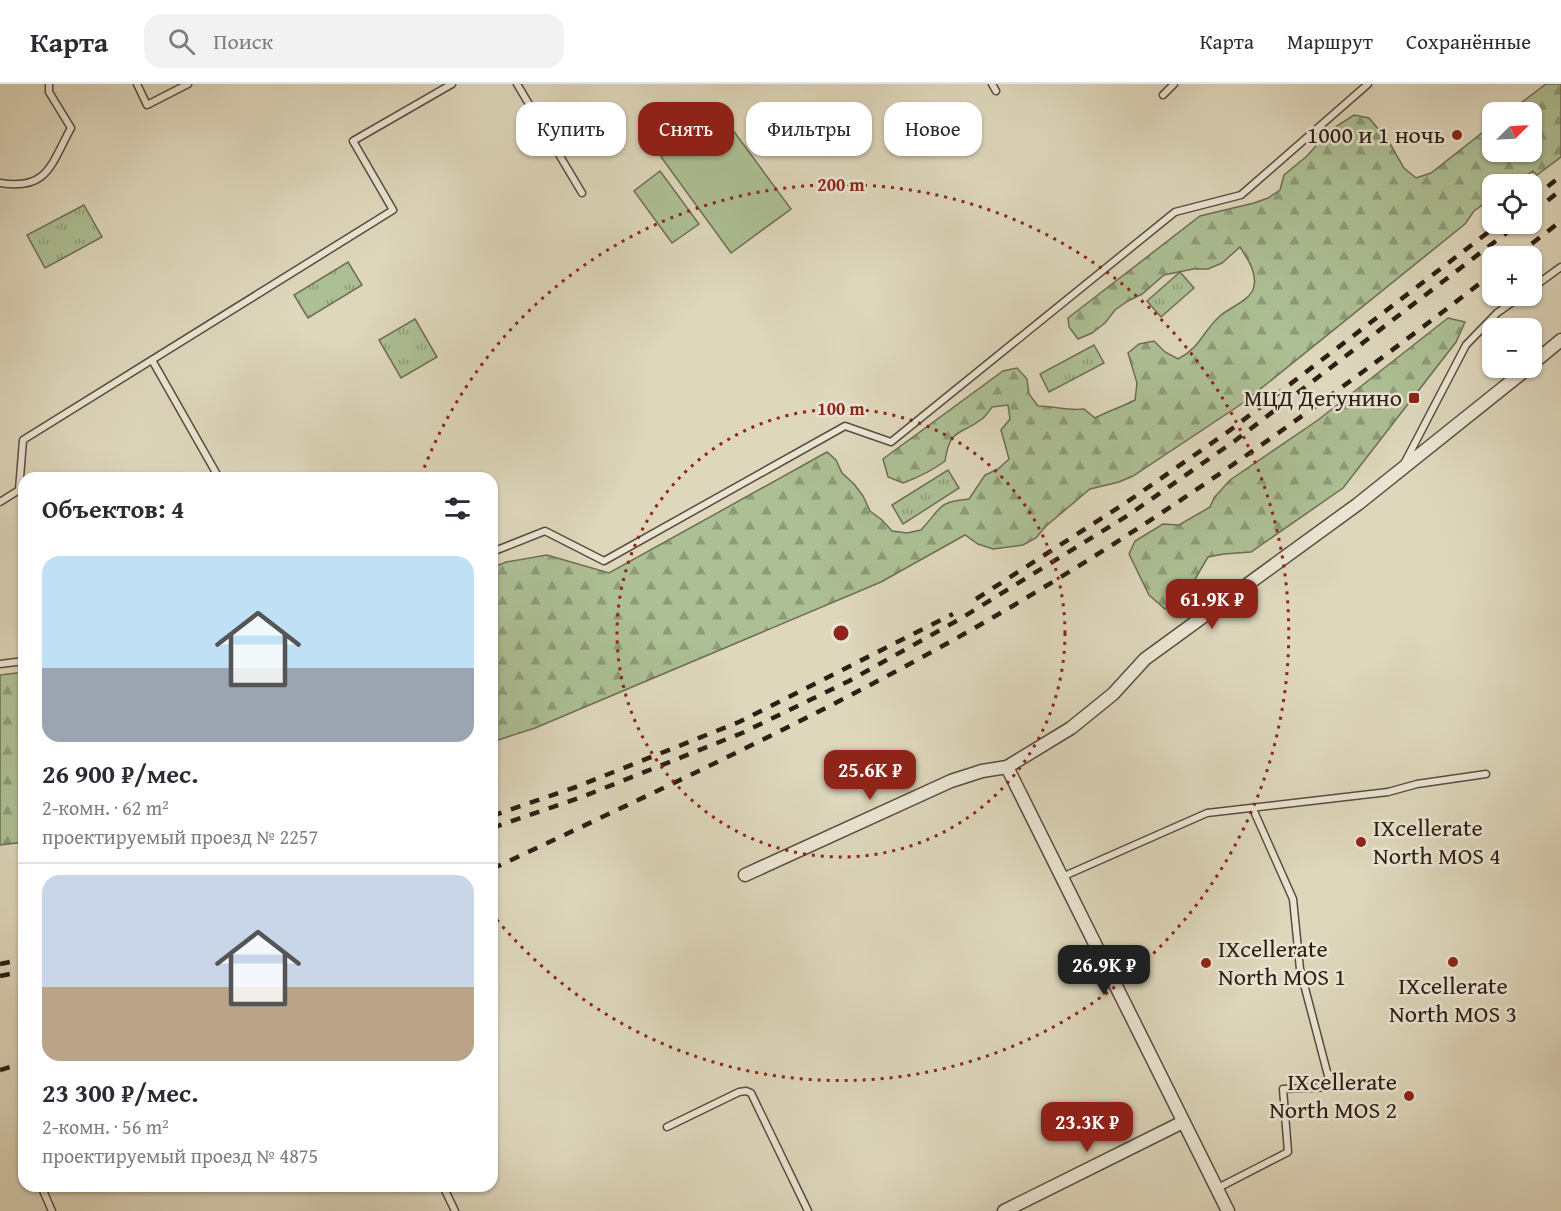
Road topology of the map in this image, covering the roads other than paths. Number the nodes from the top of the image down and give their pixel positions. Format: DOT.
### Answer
graph roads {
  1 [pos="49,84"];
  2 [pos="137,84"];
  3 [pos="188,84"];
  4 [pos="452,84"];
  5 [pos="517,84"];
  6 [pos="992,84"];
  7 [pos="1174,84"];
  8 [pos="1368,84"];
  9 [pos="996,91"];
  10 [pos="1163,95"];
  11 [pos="0,183"];
  12 [pos="582,194"];
  13 [pos="1560,269"];
  14 [pos="1542,281"];
  15 [pos="1507,306"];
  16 [pos="1561,340"];
  17 [pos="1542,356"];
  18 [pos="152,360"];
  19 [pos="1515,378"];
  20 [pos="1401,469"];
  21 [pos="21,472"];
  22 [pos="216,472"];
  23 [pos="18,491"];
  24 [pos="0,502"];
  25 [pos="498,550"];
  26 [pos="18,662"];
  27 [pos="0,664"];
  28 [pos="1007,767"];
  29 [pos="1486,774"];
  30 [pos="1253,809"];
  31 [pos="745,875"];
  32 [pos="1062,877"];
  33 [pos="1183,1122"];
  34 [pos="667,1127"];
  35 [pos="1216,1189"];
  36 [pos="44,1192"];
  37 [pos="446,1192"];
  38 [pos="52,1211"];
  39 [pos="455,1211"];
  40 [pos="808,1211"];
  41 [pos="1004,1211"];
  42 [pos="1227,1211"];
  1 -- 11 [label="lane"];
  2 -- 3 [label="lane"];
  4 -- 18 [label="lane"];
  5 -- 12 [label="lane"];
  6 -- 9 [label="lane"];
  7 -- 10 [label="lane"];
  8 -- 25 [label="lane"];
  13 -- 14 [label="lane"];
  15 -- 20 [label="lane"];
  16 -- 17 [label="street"];
  18 -- 21 [label="lane"];
  18 -- 22 [label="lane"];
  19 -- 20 [label="street"];
  20 -- 28 [label="street"];
  23 -- 24 [label="lane"];
  26 -- 27 [label="lane"];
  28 -- 31 [label="street"];
  28 -- 32 [label="street"];
  29 -- 30 [label="lane"];
  30 -- 32 [label="lane"];
  30 -- 35 [label="lane"];
  32 -- 33 [label="street"];
  33 -- 35 [label="street"];
  33 -- 41 [label="street"];
  34 -- 40 [label="lane"];
  35 -- 42 [label="street"];
  36 -- 38 [label="lane"];
  37 -- 39 [label="lane"];
}
